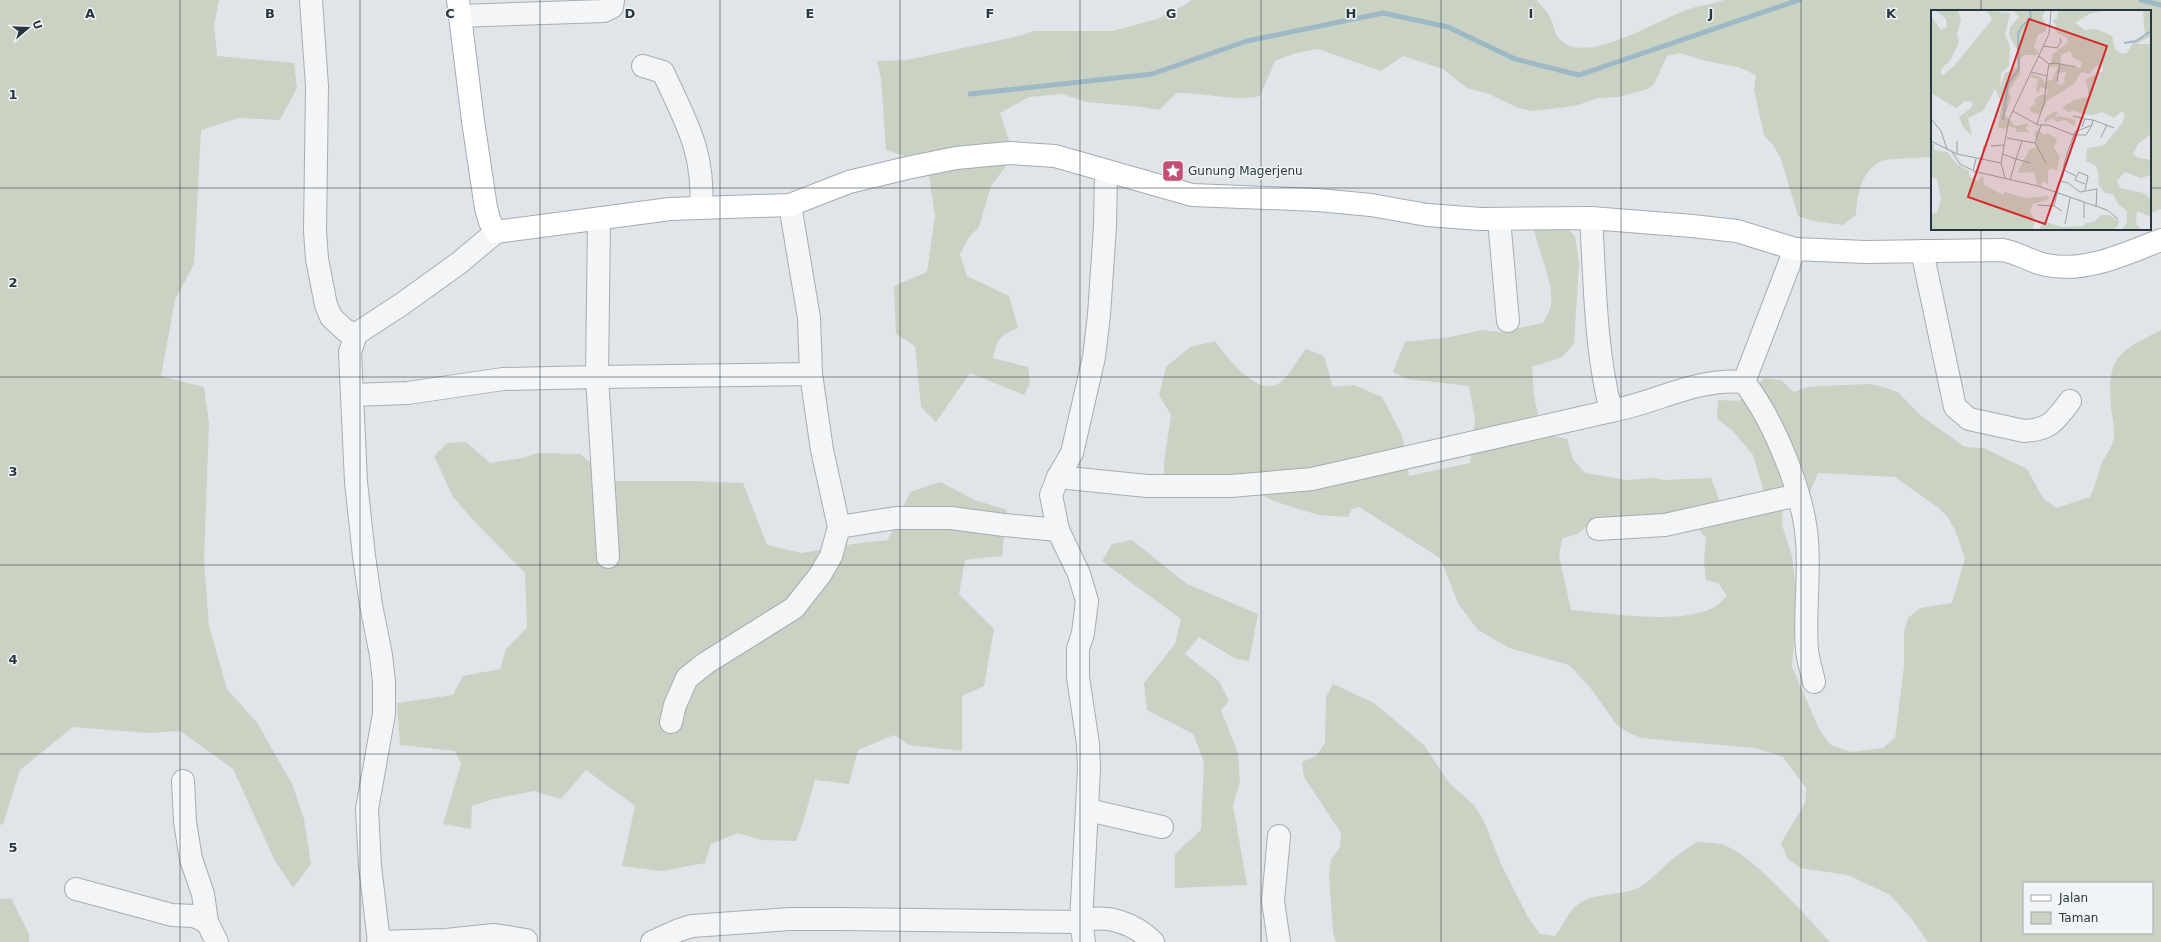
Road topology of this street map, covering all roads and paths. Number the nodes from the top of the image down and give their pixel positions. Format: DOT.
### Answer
graph roads {
  1 [pos="311,0"];
  2 [pos="613,0"];
  3 [pos="459,8"];
  4 [pos="643,66"];
  5 [pos="1106,171"];
  6 [pos="790,205"];
  7 [pos="701,208"];
  8 [pos="599,218"];
  9 [pos="1591,218"];
  10 [pos="1499,219"];
  11 [pos="496,232"];
  12 [pos="2161,240"];
  13 [pos="1795,249"];
  14 [pos="1922,251"];
  15 [pos="1508,321"];
  16 [pos="356,334"];
  17 [pos="811,374"];
  18 [pos="596,377"];
  19 [pos="1744,382"];
  20 [pos="352,395"];
  21 [pos="2070,401"];
  22 [pos="1611,411"];
  23 [pos="1058,477"];
  24 [pos="1798,495"];
  25 [pos="840,527"];
  26 [pos="1598,529"];
  27 [pos="1058,530"];
  28 [pos="608,557"];
  29 [pos="1814,682"];
  30 [pos="672,722"];
  31 [pos="183,781"];
  32 [pos="1088,810"];
  33 [pos="1162,827"];
  34 [pos="1278,836"];
  35 [pos="76,889"];
  36 [pos="207,922"];
  37 [pos="1082,932"];
  38 [pos="532,941"];
  39 [pos="217,942"];
  40 [pos="379,942"];
  41 [pos="654,942"];
  42 [pos="1153,942"];
  43 [pos="1279,942"];
  1 -- 16 [label="street"];
  2 -- 3 [label="street"];
  3 -- 11 [label="main road"];
  4 -- 7 [label="street"];
  5 -- 6 [label="main road"];
  5 -- 10 [label="main road"];
  5 -- 23 [label="street"];
  6 -- 7 [label="main road"];
  6 -- 17 [label="street"];
  7 -- 8 [label="main road"];
  8 -- 11 [label="main road"];
  8 -- 18 [label="street"];
  9 -- 10 [label="main road"];
  9 -- 13 [label="main road"];
  9 -- 22 [label="street"];
  10 -- 15 [label="street"];
  11 -- 16 [label="street"];
  12 -- 14 [label="main road"];
  13 -- 14 [label="main road"];
  13 -- 19 [label="street"];
  14 -- 21 [label="street"];
  16 -- 20 [label="street"];
  17 -- 18 [label="street"];
  17 -- 25 [label="street"];
  18 -- 20 [label="street"];
  18 -- 28 [label="street"];
  19 -- 22 [label="street"];
  19 -- 24 [label="street"];
  20 -- 40 [label="street"];
  22 -- 23 [label="street"];
  23 -- 27 [label="street"];
  24 -- 26 [label="street"];
  24 -- 29 [label="street"];
  25 -- 27 [label="street"];
  25 -- 30 [label="street"];
  27 -- 32 [label="street"];
  31 -- 36 [label="street"];
  32 -- 33 [label="street"];
  32 -- 37 [label="street"];
  34 -- 43 [label="street"];
  35 -- 36 [label="street"];
  36 -- 39 [label="street"];
  37 -- 41 [label="street"];
  37 -- 42 [label="street"];
  38 -- 40 [label="street"];
}
